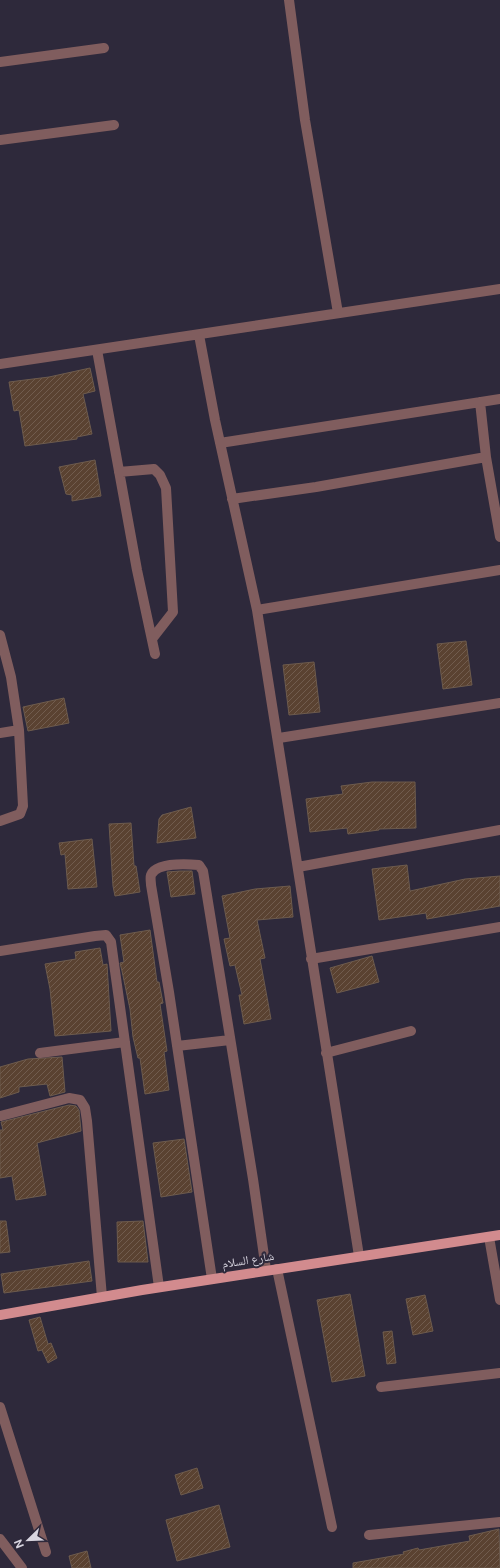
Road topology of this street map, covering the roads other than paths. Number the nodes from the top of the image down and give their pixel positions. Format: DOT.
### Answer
graph roads {
  1 [pos="289,0"];
  2 [pos="104,48"];
  3 [pos="0,62"];
  4 [pos="114,125"];
  5 [pos="0,140"];
  6 [pos="500,289"];
  7 [pos="338,313"];
  8 [pos="199,335"];
  9 [pos="97,350"];
  10 [pos="0,364"];
  11 [pos="500,399"];
  12 [pos="480,402"];
  13 [pos="220,443"];
  14 [pos="486,457"];
  15 [pos="119,472"];
  16 [pos="232,499"];
  17 [pos="500,537"];
  18 [pos="500,570"];
  19 [pos="257,610"];
  20 [pos="0,635"];
  21 [pos="152,639"];
  22 [pos="155,654"];
  23 [pos="500,703"];
  24 [pos="19,730"];
  25 [pos="0,733"];
  26 [pos="278,738"];
  27 [pos="0,821"];
  28 [pos="500,830"];
  29 [pos="298,867"];
  30 [pos="500,927"];
  31 [pos="0,951"];
  32 [pos="311,959"];
  33 [pos="411,1031"];
  34 [pos="230,1040"];
  35 [pos="125,1042"];
  36 [pos="178,1046"];
  37 [pos="40,1053"];
  38 [pos="326,1053"];
  39 [pos="1,1116"];
  40 [pos="500,1235"];
  41 [pos="489,1237"];
  42 [pos="359,1256"];
  43 [pos="277,1269"];
  44 [pos="266,1270"];
  45 [pos="212,1279"];
  46 [pos="159,1287"];
  47 [pos="102,1297"];
  48 [pos="500,1300"];
  49 [pos="0,1315"];
  50 [pos="500,1373"];
  51 [pos="382,1387"];
  52 [pos="0,1407"];
  53 [pos="500,1522"];
  54 [pos="332,1527"];
  55 [pos="369,1535"];
  56 [pos="0,1539"];
  57 [pos="46,1552"];
  58 [pos="22,1568"];
  1 -- 7 [label="street"];
  2 -- 3 [label="street"];
  4 -- 5 [label="street"];
  6 -- 7 [label="street"];
  7 -- 8 [label="street"];
  8 -- 9 [label="street"];
  8 -- 13 [label="street"];
  9 -- 10 [label="street"];
  9 -- 15 [label="street"];
  11 -- 12 [label="street"];
  12 -- 13 [label="street"];
  12 -- 14 [label="street"];
  13 -- 16 [label="street"];
  14 -- 16 [label="street"];
  14 -- 17 [label="street"];
  15 -- 21 [label="street"];
  15 -- 21 [label="street"];
  16 -- 19 [label="street"];
  18 -- 19 [label="street"];
  19 -- 26 [label="street"];
  20 -- 24 [label="street"];
  21 -- 22 [label="street"];
  23 -- 26 [label="street"];
  24 -- 25 [label="street"];
  24 -- 27 [label="street"];
  26 -- 29 [label="street"];
  28 -- 29 [label="street"];
  29 -- 32 [label="street"];
  30 -- 32 [label="street"];
  31 -- 35 [label="street"];
  32 -- 38 [label="street"];
  33 -- 38 [label="street"];
  34 -- 36 [label="street"];
  34 -- 36 [label="street"];
  34 -- 44 [label="street"];
  35 -- 37 [label="street"];
  35 -- 46 [label="street"];
  36 -- 45 [label="street"];
  38 -- 42 [label="street"];
  39 -- 47 [label="street"];
  40 -- 41 [label="main road, شارع السلام"];
  41 -- 42 [label="main road, شارع السلام"];
  41 -- 48 [label="street"];
  42 -- 43 [label="main road, شارع السلام"];
  43 -- 44 [label="main road, شارع السلام"];
  43 -- 54 [label="street"];
  44 -- 45 [label="main road, شارع السلام"];
  45 -- 46 [label="main road, شارع السلام"];
  46 -- 47 [label="main road, شارع السلام"];
  47 -- 49 [label="main road, شارع السلام"];
  50 -- 51 [label="street"];
  52 -- 57 [label="street"];
  53 -- 55 [label="street"];
  56 -- 58 [label="street"];
}
